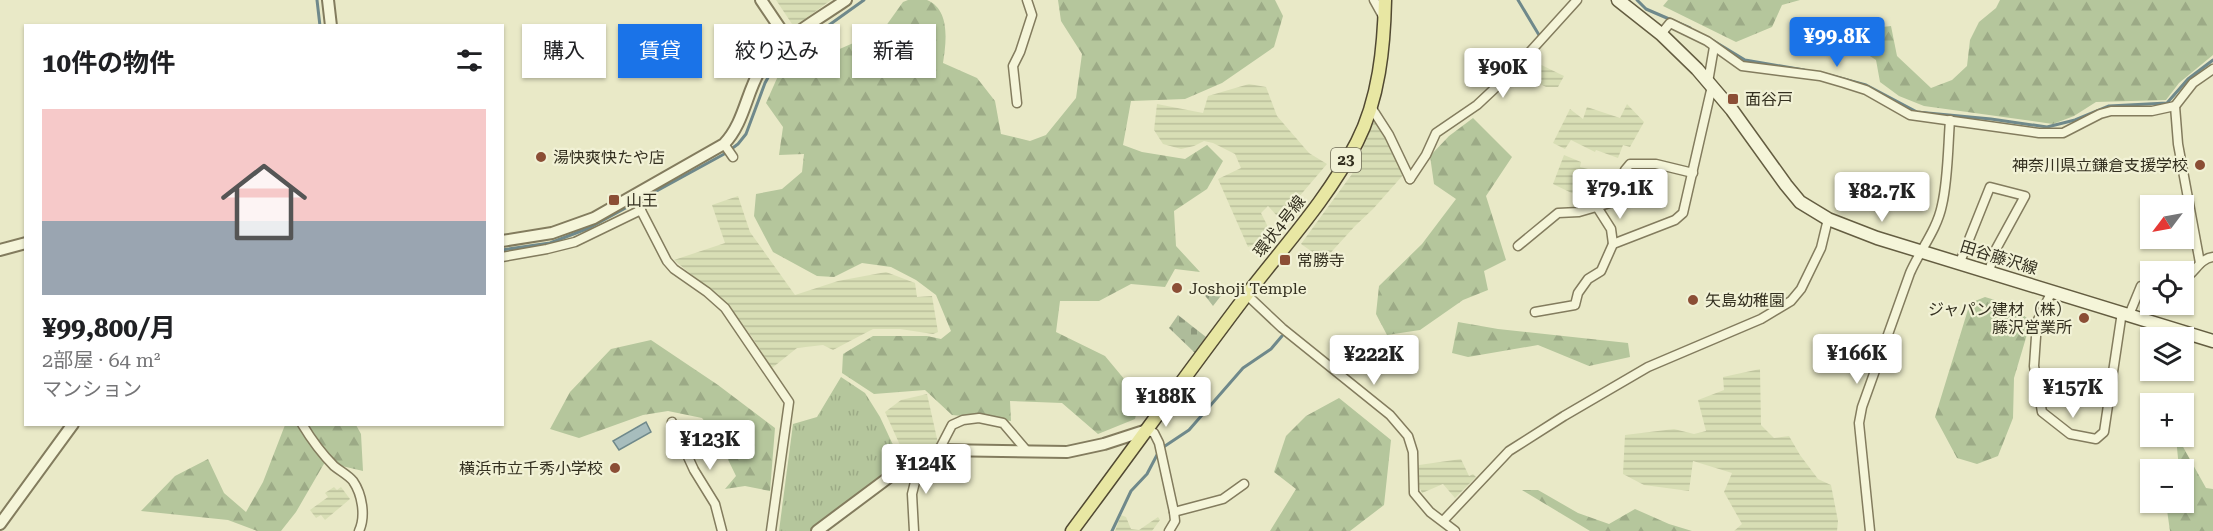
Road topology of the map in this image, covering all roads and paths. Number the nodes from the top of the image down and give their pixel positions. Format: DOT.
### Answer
graph roads {
  1 [pos="328,0"];
  2 [pos="762,0"];
  3 [pos="846,0"];
  4 [pos="1027,0"];
  5 [pos="1374,0"];
  6 [pos="1385,0"];
  7 [pos="1577,0"];
  8 [pos="1618,0"];
  9 [pos="1384,18"];
  10 [pos="331,24"];
  11 [pos="778,24"];
  12 [pos="811,24"];
  13 [pos="1661,34"];
  14 [pos="1714,47"];
  15 [pos="2213,69"];
  16 [pos="757,78"];
  17 [pos="1710,84"];
  18 [pos="1017,103"];
  19 [pos="2175,106"];
  20 [pos="1371,107"];
  21 [pos="1950,120"];
  22 [pos="726,146"];
  23 [pos="733,157"];
  24 [pos="1693,173"];
  25 [pos="633,195"];
  26 [pos="1597,207"];
  27 [pos="641,210"];
  28 [pos="1828,219"];
  29 [pos="504,241"];
  30 [pos="24,244"];
  31 [pos="1613,244"];
  32 [pos="1518,246"];
  33 [pos="0,250"];
  34 [pos="1921,250"];
  35 [pos="504,257"];
  36 [pos="2213,257"];
  37 [pos="1960,262"];
  38 [pos="2200,263"];
  39 [pos="1989,271"];
  40 [pos="2194,273"];
  41 [pos="2140,288"];
  42 [pos="2052,291"];
  43 [pos="1247,295"];
  44 [pos="1535,312"];
  45 [pos="2126,314"];
  46 [pos="2213,341"];
  47 [pos="672,422"];
  48 [pos="72,426"];
  49 [pos="303,426"];
  50 [pos="1147,430"];
  51 [pos="939,450"];
  52 [pos="1027,451"];
  53 [pos="921,457"];
  54 [pos="1244,484"];
  55 [pos="1174,512"];
  56 [pos="1443,521"];
  57 [pos="0,524"];
  58 [pos="359,531"];
  59 [pos="722,531"];
  60 [pos="771,531"];
  61 [pos="817,531"];
  62 [pos="914,531"];
  63 [pos="1071,531"];
  64 [pos="1169,531"];
  65 [pos="1455,531"];
  66 [pos="1870,531"];
  1 -- 10 [label="street"];
  2 -- 11 [label="street"];
  3 -- 12 [label="street"];
  4 -- 18 [label="street"];
  5 -- 9 [label="street"];
  6 -- 9 [label="main road, 環状4号線 / 23"];
  7 -- 20 [label="street"];
  8 -- 13 [label="main road, 田谷藤沢線"];
  9 -- 20 [label="main road, 環状4号線 / 23"];
  13 -- 14 [label="street"];
  13 -- 17 [label="main road, 田谷藤沢線"];
  14 -- 17 [label="street"];
  14 -- 21 [label="street"];
  15 -- 19 [label="street"];
  16 -- 22 [label="street"];
  17 -- 24 [label="street"];
  17 -- 28 [label="main road, 田谷藤沢線"];
  19 -- 21 [label="street"];
  19 -- 38 [label="street"];
  20 -- 43 [label="main road, 環状4号線 / 23"];
  21 -- 34 [label="street"];
  22 -- 23 [label="street"];
  22 -- 25 [label="street"];
  24 -- 26 [label="street"];
  24 -- 31 [label="street"];
  25 -- 27 [label="street"];
  25 -- 29 [label="street"];
  26 -- 31 [label="street"];
  26 -- 32 [label="street"];
  27 -- 35 [label="street"];
  27 -- 60 [label="street"];
  28 -- 34 [label="main road, 田谷藤沢線"];
  28 -- 56 [label="street"];
  30 -- 33 [label="street"];
  31 -- 44 [label="street"];
  34 -- 37 [label="main road, 田谷藤沢線"];
  34 -- 66 [label="street"];
  36 -- 38 [label="street"];
  37 -- 39 [label="main road, 田谷藤沢線"];
  37 -- 39 [label="street"];
  38 -- 40 [label="street"];
  39 -- 42 [label="main road, 田谷藤沢線"];
  41 -- 45 [label="street"];
  42 -- 45 [label="main road, 田谷藤沢線"];
  42 -- 45 [label="street"];
  43 -- 50 [label="main road, 環状4号線 / 23"];
  43 -- 56 [label="street"];
  45 -- 46 [label="main road, 田谷藤沢線"];
  47 -- 59 [label="street"];
  48 -- 57 [label="street"];
  49 -- 58 [label="street"];
  50 -- 52 [label="street"];
  50 -- 55 [label="street"];
  50 -- 63 [label="main road, 環状4号線 / 23"];
  51 -- 52 [label="street"];
  51 -- 52 [label="street"];
  51 -- 53 [label="street"];
  53 -- 61 [label="street"];
  53 -- 62 [label="street"];
  54 -- 55 [label="street"];
  55 -- 64 [label="street"];
  56 -- 65 [label="street"];
}
